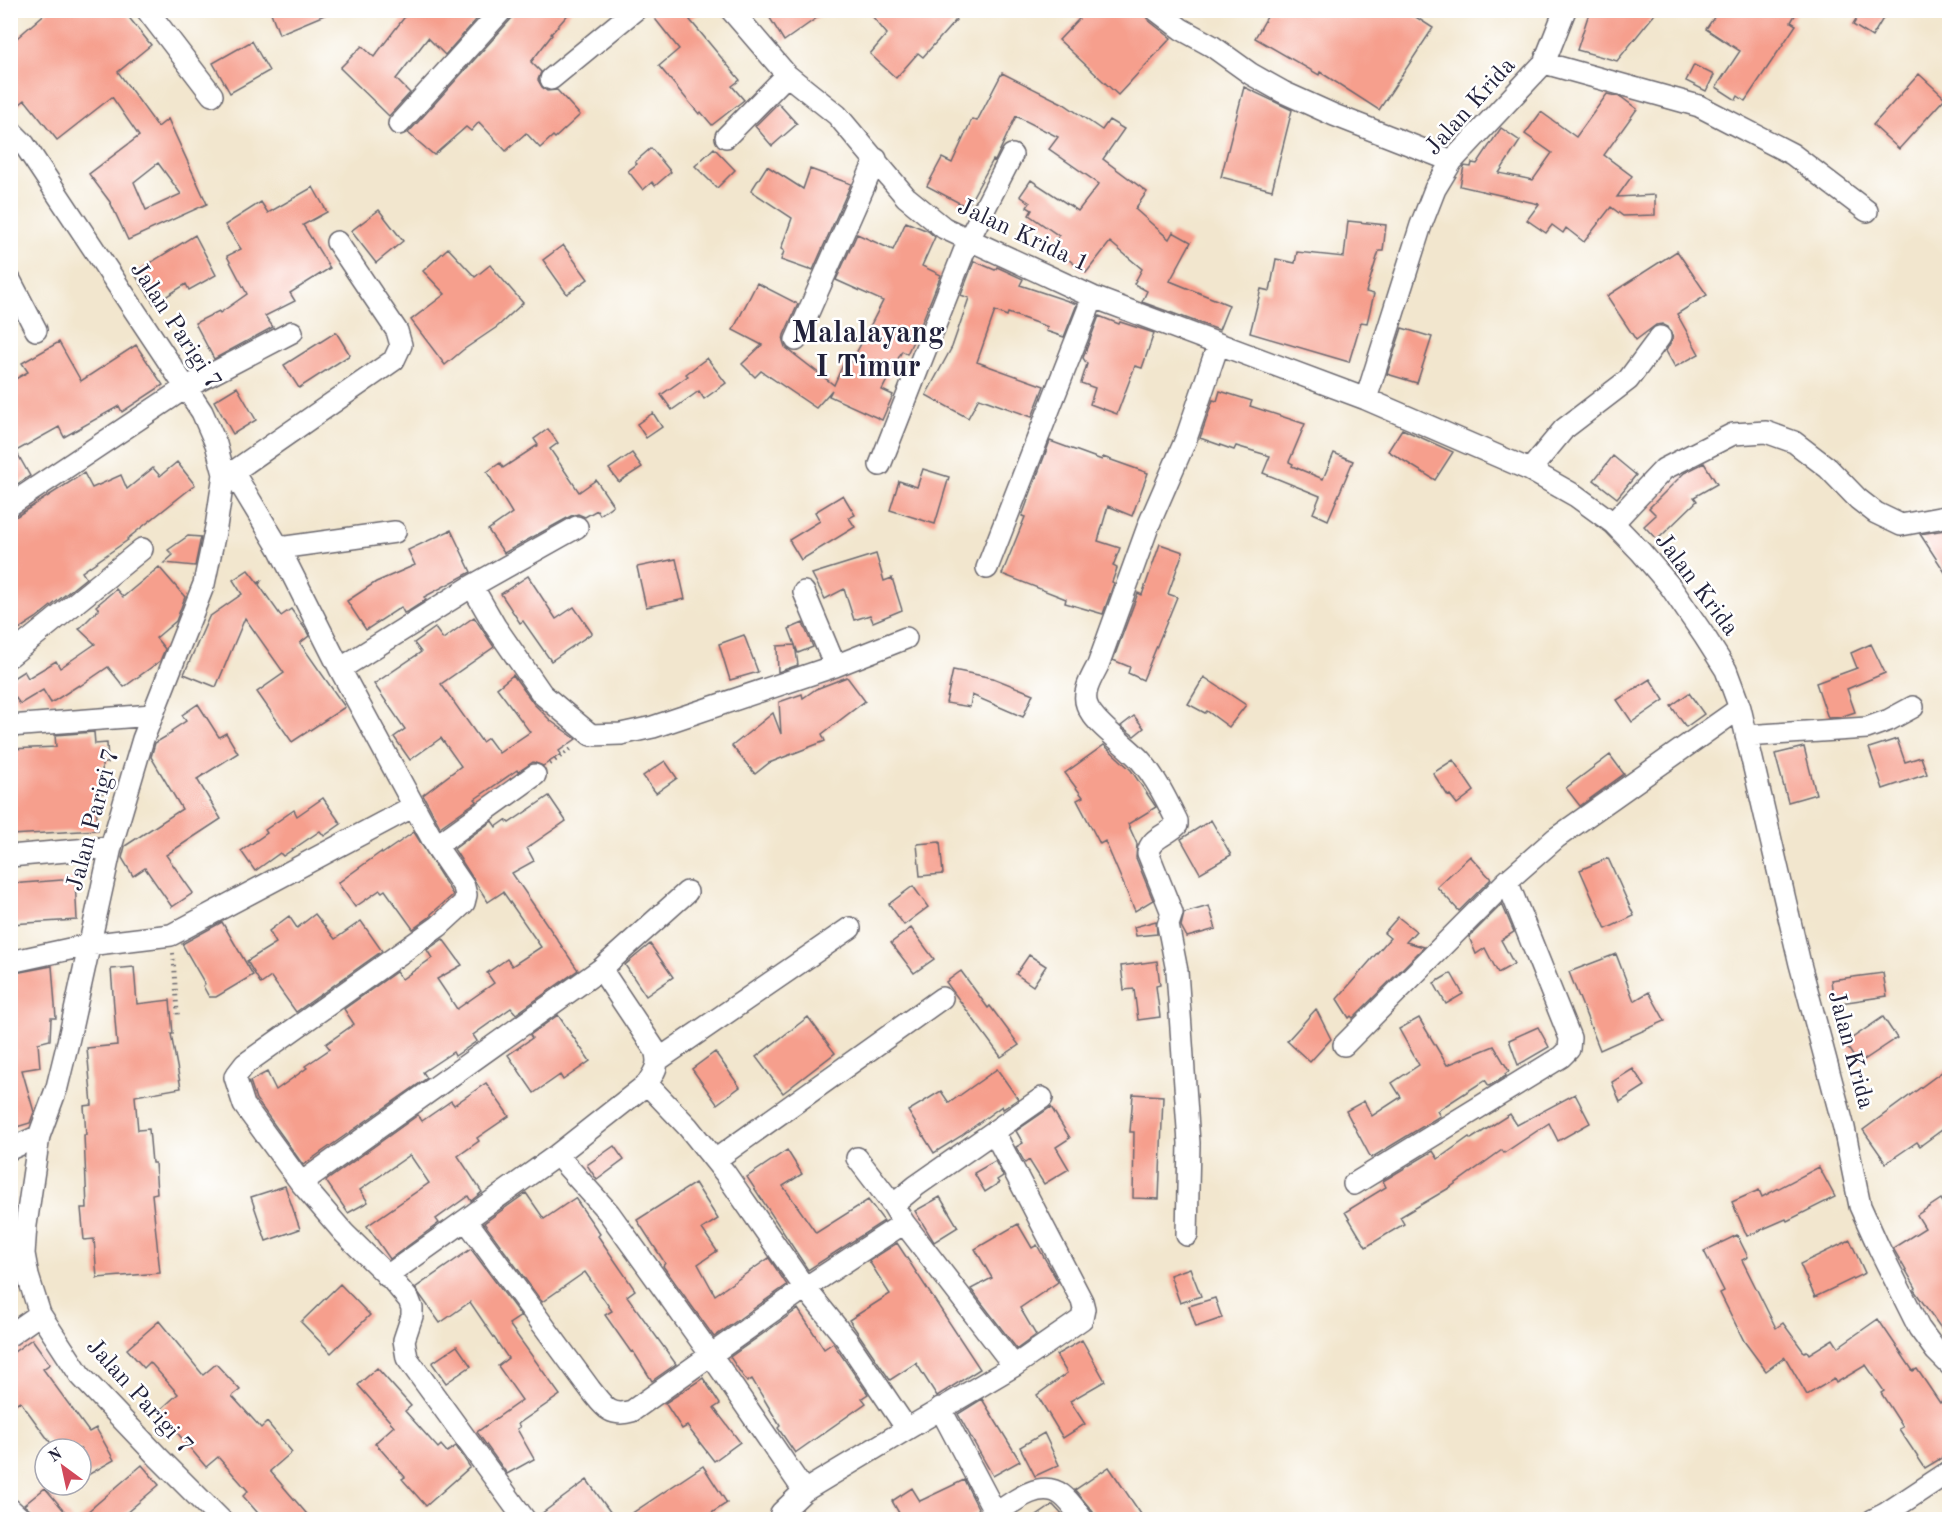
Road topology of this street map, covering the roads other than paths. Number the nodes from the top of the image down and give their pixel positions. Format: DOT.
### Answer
graph roads {
  1 [pos="147,10"];
  2 [pos="502,10"];
  3 [pos="635,10"];
  4 [pos="731,10"];
  5 [pos="1156,10"];
  6 [pos="1565,10"];
  7 [pos="1544,63"];
  8 [pos="787,75"];
  9 [pos="551,79"];
  10 [pos="212,95"];
  11 [pos="399,124"];
  12 [pos="10,130"];
  13 [pos="726,136"];
  14 [pos="1012,155"];
  15 [pos="876,159"];
  16 [pos="1452,161"];
  17 [pos="1867,211"];
  18 [pos="969,239"];
  19 [pos="337,242"];
  20 [pos="10,280"];
  21 [pos="1094,297"];
  22 [pos="36,330"];
  23 [pos="292,332"];
  24 [pos="1660,337"];
  25 [pos="796,340"];
  26 [pos="1218,345"];
  27 [pos="186,388"];
  28 [pos="1366,399"];
  29 [pos="880,465"];
  30 [pos="1530,470"];
  31 [pos="228,473"];
  32 [pos="10,505"];
  33 [pos="1950,516"];
  34 [pos="1613,523"];
  35 [pos="577,527"];
  36 [pos="395,532"];
  37 [pos="279,548"];
  38 [pos="142,549"];
  39 [pos="987,568"];
  40 [pos="472,586"];
  41 [pos="804,592"];
  42 [pos="906,638"];
  43 [pos="10,656"];
  44 [pos="835,666"];
  45 [pos="340,669"];
  46 [pos="1913,707"];
  47 [pos="1740,708"];
  48 [pos="152,715"];
  49 [pos="10,726"];
  50 [pos="1746,736"];
  51 [pos="535,775"];
  52 [pos="414,806"];
  53 [pos="436,846"];
  54 [pos="111,847"];
  55 [pos="10,856"];
  56 [pos="1507,881"];
  57 [pos="687,892"];
  58 [pos="850,928"];
  59 [pos="88,945"];
  60 [pos="10,962"];
  61 [pos="601,969"];
  62 [pos="942,998"];
  63 [pos="1344,1045"];
  64 [pos="658,1060"];
  65 [pos="647,1084"];
  66 [pos="1042,1098"];
  67 [pos="994,1132"];
  68 [pos="39,1136"];
  69 [pos="10,1149"];
  70 [pos="557,1155"];
  71 [pos="857,1158"];
  72 [pos="715,1160"];
  73 [pos="301,1183"];
  74 [pos="1354,1184"];
  75 [pos="893,1205"];
  76 [pos="466,1220"];
  77 [pos="904,1223"];
  78 [pos="18,1231"];
  79 [pos="1187,1235"];
  80 [pos="387,1276"];
  81 [pos="805,1288"];
  82 [pos="40,1314"];
  83 [pos="10,1335"];
  84 [pos="711,1355"];
  85 [pos="1950,1365"];
  86 [pos="1014,1366"];
  87 [pos="940,1408"];
  88 [pos="907,1429"];
  89 [pos="1950,1470"];
  90 [pos="804,1491"];
  91 [pos="10,1509"];
  92 [pos="992,1516"];
  93 [pos="1882,1518"];
  94 [pos="22,1520"];
  95 [pos="221,1520"];
  96 [pos="525,1520"];
  97 [pos="780,1520"];
  98 [pos="1083,1520"];
  1 -- 10 [label="street"];
  2 -- 11 [label="street"];
  3 -- 9 [label="street"];
  4 -- 8 [label="street, Jalan Krida 1"];
  5 -- 16 [label="street"];
  6 -- 7 [label="street, Jalan Krida"];
  7 -- 16 [label="street, Jalan Krida"];
  7 -- 17 [label="street"];
  8 -- 13 [label="street"];
  8 -- 15 [label="street, Jalan Krida 1"];
  12 -- 27 [label="street, Jalan Parigi 7"];
  14 -- 18 [label="street"];
  15 -- 18 [label="street, Jalan Krida 1"];
  15 -- 25 [label="street"];
  16 -- 28 [label="street, Jalan Krida"];
  18 -- 21 [label="street, Jalan Krida 1"];
  18 -- 29 [label="street"];
  19 -- 31 [label="street"];
  20 -- 22 [label="street"];
  21 -- 26 [label="street, Jalan Krida 1"];
  21 -- 39 [label="street"];
  23 -- 27 [label="street"];
  24 -- 30 [label="street"];
  26 -- 28 [label="street, Jalan Krida 1"];
  26 -- 79 [label="street"];
  27 -- 31 [label="street, Jalan Parigi 7"];
  27 -- 32 [label="street"];
  28 -- 30 [label="street, Jalan Krida"];
  30 -- 34 [label="street, Jalan Krida"];
  31 -- 37 [label="street"];
  31 -- 48 [label="street, Jalan Parigi 7"];
  33 -- 34 [label="street"];
  34 -- 47 [label="street, Jalan Krida"];
  35 -- 40 [label="street"];
  36 -- 37 [label="street"];
  37 -- 45 [label="street"];
  38 -- 43 [label="street"];
  40 -- 44 [label="street"];
  40 -- 45 [label="street"];
  41 -- 44 [label="street"];
  42 -- 44 [label="street"];
  45 -- 52 [label="street"];
  46 -- 50 [label="street"];
  47 -- 50 [label="street, Jalan Krida"];
  47 -- 56 [label="street"];
  48 -- 49 [label="street"];
  48 -- 54 [label="street, Jalan Parigi 7"];
  50 -- 85 [label="street, Jalan Krida"];
  51 -- 53 [label="street"];
  52 -- 53 [label="street"];
  52 -- 59 [label="street"];
  53 -- 73 [label="street"];
  54 -- 55 [label="street"];
  54 -- 59 [label="street, Jalan Parigi 7"];
  56 -- 63 [label="street"];
  56 -- 74 [label="street"];
  57 -- 61 [label="street"];
  58 -- 64 [label="street"];
  59 -- 60 [label="street"];
  59 -- 68 [label="street, Jalan Parigi 7"];
  61 -- 64 [label="street"];
  61 -- 73 [label="street"];
  62 -- 72 [label="street"];
  64 -- 65 [label="street"];
  65 -- 70 [label="street"];
  65 -- 72 [label="street"];
  66 -- 67 [label="street"];
  67 -- 75 [label="street"];
  67 -- 86 [label="street"];
  68 -- 69 [label="street"];
  68 -- 78 [label="street, Jalan Parigi 7"];
  70 -- 76 [label="street"];
  70 -- 84 [label="street"];
  71 -- 75 [label="street"];
  72 -- 81 [label="street"];
  73 -- 80 [label="street"];
  75 -- 77 [label="street"];
  76 -- 80 [label="street"];
  76 -- 84 [label="street"];
  77 -- 81 [label="street"];
  77 -- 86 [label="street"];
  78 -- 82 [label="street, Jalan Parigi 7"];
  80 -- 96 [label="street"];
  81 -- 84 [label="street"];
  81 -- 88 [label="street"];
  82 -- 83 [label="street"];
  82 -- 95 [label="street, Jalan Parigi 7"];
  84 -- 90 [label="street"];
  86 -- 87 [label="street"];
  87 -- 88 [label="street"];
  87 -- 92 [label="street"];
  88 -- 90 [label="street"];
  89 -- 93 [label="street"];
  90 -- 97 [label="street"];
  91 -- 94 [label="street"];
  92 -- 98 [label="street"];
}
